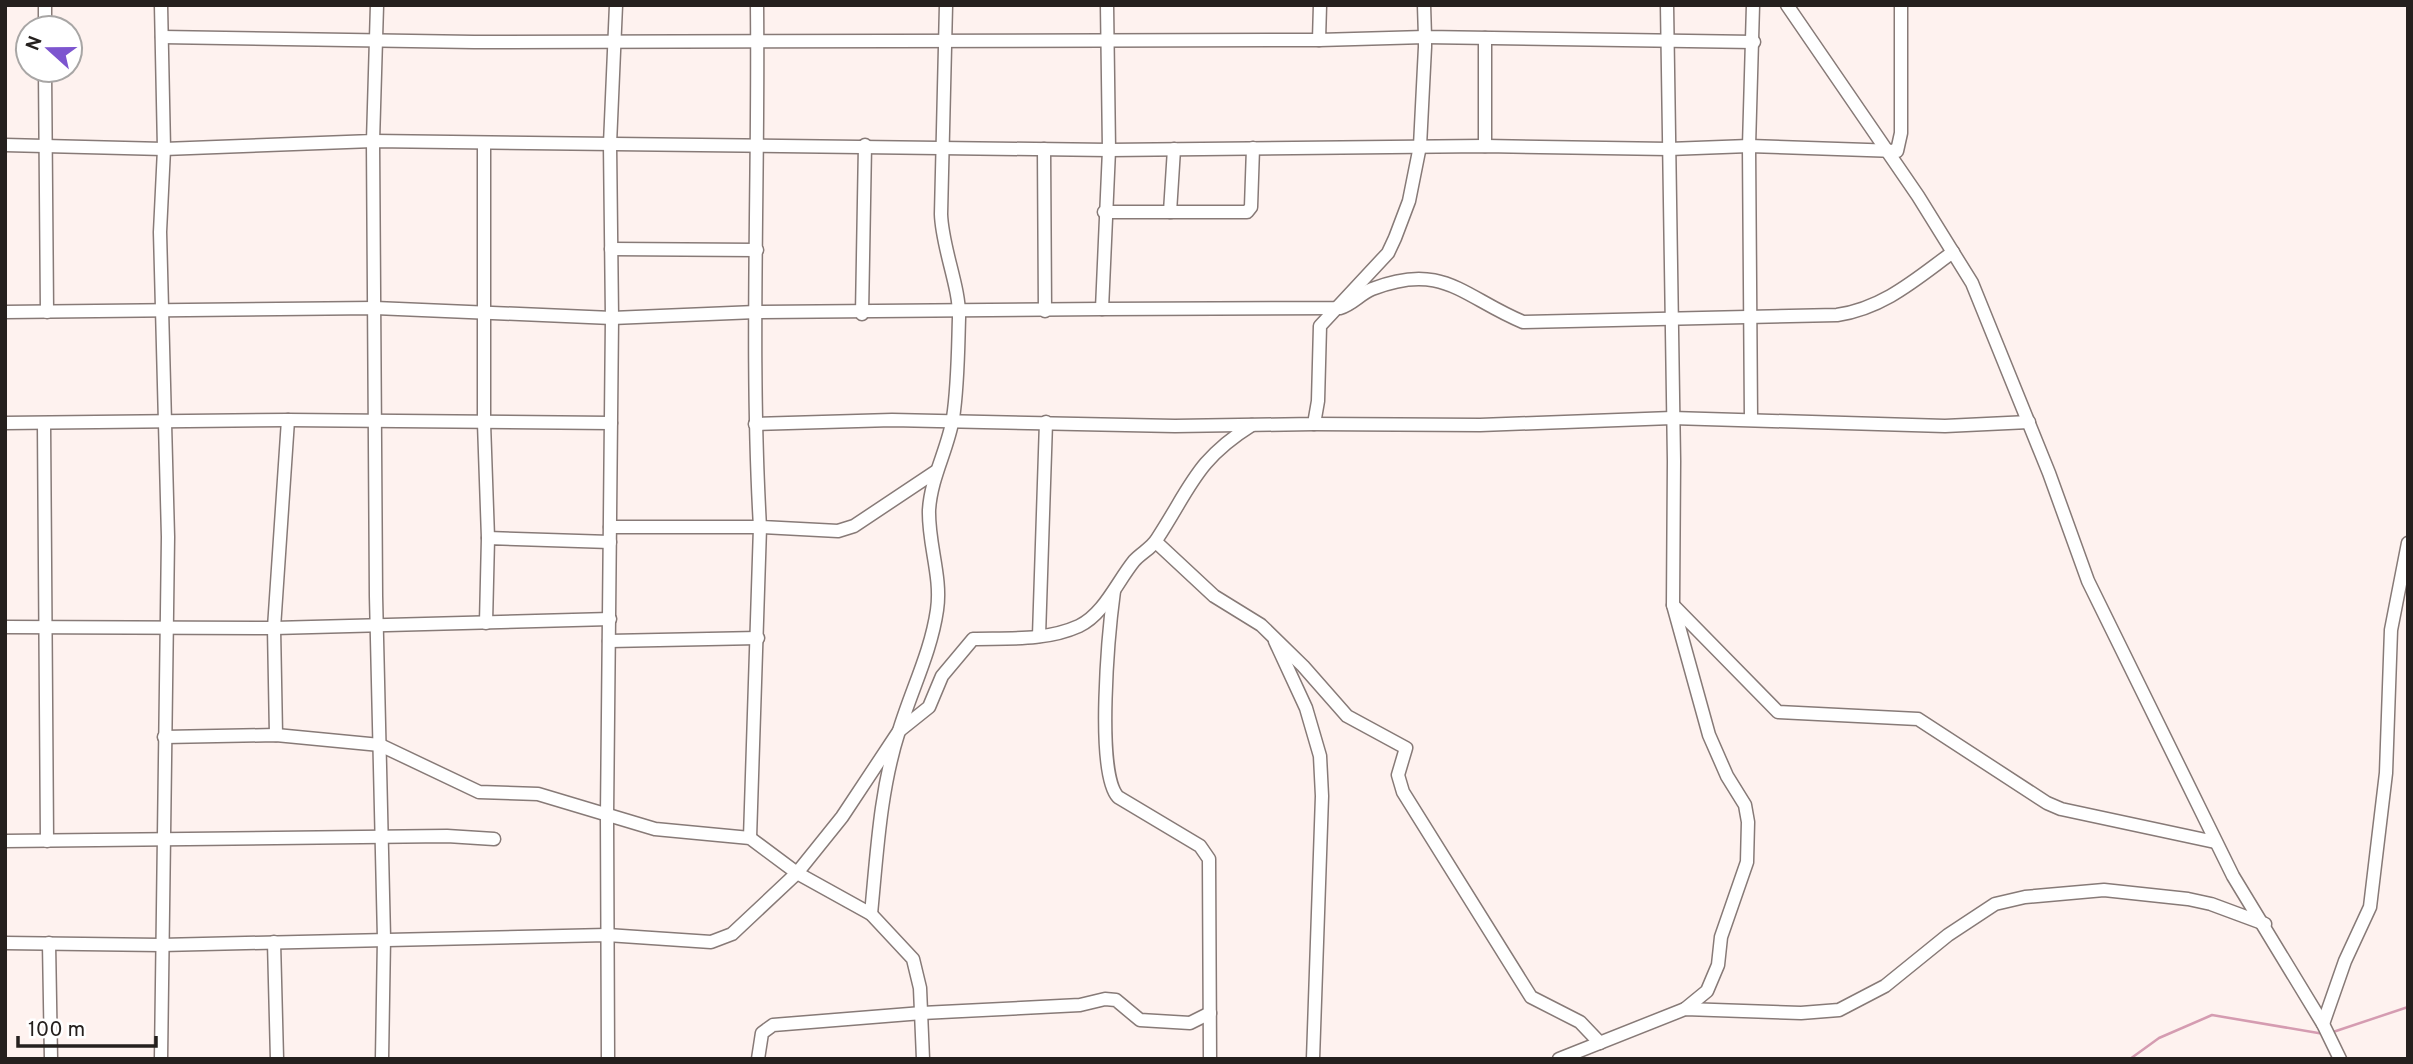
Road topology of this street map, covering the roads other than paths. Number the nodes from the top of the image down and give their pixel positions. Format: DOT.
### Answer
graph roads {
  1 [pos="161,5"];
  2 [pos="377,5"];
  3 [pos="616,5"];
  4 [pos="757,5"];
  5 [pos="946,5"];
  6 [pos="1107,5"];
  7 [pos="1320,5"];
  8 [pos="1424,5"];
  9 [pos="1667,5"];
  10 [pos="1753,5"];
  11 [pos="1787,5"];
  12 [pos="1901,5"];
  13 [pos="162,37"];
  14 [pos="1425,37"];
  15 [pos="1485,38"];
  16 [pos="947,39"];
  17 [pos="1107,40"];
  18 [pos="1319,40"];
  19 [pos="377,41"];
  20 [pos="616,41"];
  21 [pos="758,41"];
  22 [pos="1668,41"];
  23 [pos="1754,42"];
  24 [pos="45,84"];
  25 [pos="373,141"];
  26 [pos="484,143"];
  27 [pos="610,144"];
  28 [pos="5,145"];
  29 [pos="759,145"];
  30 [pos="865,145"];
  31 [pos="45,146"];
  32 [pos="1420,146"];
  33 [pos="1485,146"];
  34 [pos="1749,146"];
  35 [pos="945,147"];
  36 [pos="1253,148"];
  37 [pos="164,149"];
  38 [pos="1044,149"];
  39 [pos="1174,149"];
  40 [pos="1669,149"];
  41 [pos="1883,149"];
  42 [pos="1109,150"];
  43 [pos="1104,212"];
  44 [pos="1170,212"];
  45 [pos="611,249"];
  46 [pos="757,250"];
  47 [pos="1953,252"];
  48 [pos="375,308"];
  49 [pos="1340,308"];
  50 [pos="1102,309"];
  51 [pos="485,311"];
  52 [pos="1045,311"];
  53 [pos="5,312"];
  54 [pos="47,312"];
  55 [pos="756,312"];
  56 [pos="162,313"];
  57 [pos="959,313"];
  58 [pos="862,314"];
  59 [pos="1748,317"];
  60 [pos="612,318"];
  61 [pos="1670,319"];
  62 [pos="1672,418"];
  63 [pos="1751,419"];
  64 [pos="288,420"];
  65 [pos="953,420"];
  66 [pos="165,422"];
  67 [pos="1045,422"];
  68 [pos="2029,422"];
  69 [pos="5,423"];
  70 [pos="374,423"];
  71 [pos="484,423"];
  72 [pos="611,423"];
  73 [pos="44,424"];
  74 [pos="755,424"];
  75 [pos="1314,424"];
  76 [pos="1252,425"];
  77 [pos="935,472"];
  78 [pos="610,527"];
  79 [pos="760,527"];
  80 [pos="488,538"];
  81 [pos="610,542"];
  82 [pos="1156,542"];
  83 [pos="2408,543"];
  84 [pos="1114,591"];
  85 [pos="1673,605"];
  86 [pos="610,620"];
  87 [pos="486,623"];
  88 [pos="377,625"];
  89 [pos="5,627"];
  90 [pos="46,628"];
  91 [pos="167,628"];
  92 [pos="274,628"];
  93 [pos="1039,636"];
  94 [pos="1273,637"];
  95 [pos="758,638"];
  96 [pos="610,641"];
  97 [pos="899,731"];
  98 [pos="276,735"];
  99 [pos="164,737"];
  100 [pos="380,745"];
  101 [pos="607,816"];
  102 [pos="382,837"];
  103 [pos="750,838"];
  104 [pos="494,839"];
  105 [pos="162,840"];
  106 [pos="5,841"];
  107 [pos="47,841"];
  108 [pos="2215,842"];
  109 [pos="797,873"];
  110 [pos="871,914"];
  111 [pos="2265,925"];
  112 [pos="607,935"];
  113 [pos="384,938"];
  114 [pos="274,942"];
  115 [pos="5,943"];
  116 [pos="49,943"];
  117 [pos="161,945"];
  118 [pos="1685,1009"];
  119 [pos="922,1013"];
  120 [pos="1210,1013"];
  121 [pos="2323,1024"];
  122 [pos="1600,1043"];
  123 [pos="51,1059"];
  124 [pos="161,1059"];
  125 [pos="277,1059"];
  126 [pos="382,1059"];
  127 [pos="608,1059"];
  128 [pos="758,1059"];
  129 [pos="923,1059"];
  130 [pos="1210,1059"];
  131 [pos="1313,1059"];
  132 [pos="1559,1059"];
  133 [pos="2340,1059"];
  1 -- 13 [label="street"];
  2 -- 19 [label="street"];
  3 -- 20 [label="street"];
  4 -- 21 [label="street"];
  5 -- 16 [label="street"];
  6 -- 17 [label="street"];
  7 -- 18 [label="street"];
  8 -- 14 [label="street"];
  9 -- 22 [label="street"];
  10 -- 23 [label="street"];
  11 -- 41 [label="street"];
  12 -- 41 [label="street"];
  13 -- 19 [label="street"];
  13 -- 37 [label="street"];
  14 -- 15 [label="street"];
  14 -- 18 [label="street"];
  14 -- 32 [label="street"];
  15 -- 22 [label="street"];
  15 -- 33 [label="street"];
  16 -- 17 [label="street"];
  16 -- 21 [label="street"];
  16 -- 35 [label="street"];
  17 -- 18 [label="street"];
  17 -- 42 [label="street"];
  19 -- 20 [label="street"];
  19 -- 25 [label="street"];
  20 -- 21 [label="street"];
  20 -- 27 [label="street"];
  21 -- 29 [label="street"];
  22 -- 23 [label="street"];
  22 -- 40 [label="street"];
  23 -- 34 [label="street"];
  24 -- 31 [label="street"];
  25 -- 26 [label="street"];
  25 -- 37 [label="street"];
  25 -- 48 [label="street"];
  26 -- 27 [label="street"];
  26 -- 51 [label="street"];
  27 -- 29 [label="street"];
  27 -- 45 [label="street"];
  28 -- 31 [label="street"];
  29 -- 30 [label="street"];
  29 -- 46 [label="street"];
  30 -- 35 [label="street"];
  30 -- 58 [label="street"];
  31 -- 37 [label="street"];
  31 -- 54 [label="street"];
  32 -- 33 [label="street"];
  32 -- 36 [label="street"];
  32 -- 49 [label="street"];
  33 -- 40 [label="street"];
  34 -- 40 [label="street"];
  34 -- 41 [label="street"];
  34 -- 59 [label="street"];
  35 -- 38 [label="street"];
  35 -- 57 [label="street"];
  36 -- 39 [label="street"];
  36 -- 44 [label="street"];
  37 -- 56 [label="street"];
  38 -- 42 [label="street"];
  38 -- 52 [label="street"];
  39 -- 42 [label="street"];
  39 -- 44 [label="street"];
  40 -- 61 [label="street"];
  41 -- 47 [label="street"];
  42 -- 43 [label="street"];
  43 -- 44 [label="street"];
  43 -- 50 [label="street"];
  45 -- 46 [label="street"];
  45 -- 60 [label="street"];
  46 -- 55 [label="street"];
  47 -- 59 [label="street"];
  47 -- 68 [label="street"];
  48 -- 51 [label="street"];
  48 -- 56 [label="street"];
  48 -- 70 [label="street"];
  49 -- 50 [label="street"];
  49 -- 61 [label="street"];
  49 -- 75 [label="street"];
  50 -- 52 [label="street"];
  51 -- 60 [label="street"];
  51 -- 71 [label="street"];
  52 -- 57 [label="street"];
  53 -- 54 [label="street"];
  54 -- 56 [label="street"];
  55 -- 58 [label="street"];
  55 -- 60 [label="street"];
  55 -- 74 [label="street"];
  56 -- 66 [label="street"];
  57 -- 58 [label="street"];
  57 -- 65 [label="street"];
  59 -- 61 [label="street"];
  59 -- 63 [label="street"];
  60 -- 72 [label="street"];
  61 -- 62 [label="street"];
  62 -- 63 [label="street"];
  62 -- 75 [label="street"];
  62 -- 85 [label="street"];
  63 -- 68 [label="street"];
  64 -- 66 [label="street"];
  64 -- 70 [label="street"];
  64 -- 92 [label="street"];
  65 -- 67 [label="street"];
  65 -- 74 [label="street"];
  65 -- 77 [label="street"];
  66 -- 73 [label="street"];
  66 -- 91 [label="street"];
  67 -- 76 [label="street"];
  67 -- 93 [label="street"];
  68 -- 108 [label="street"];
  69 -- 73 [label="street"];
  70 -- 71 [label="street"];
  70 -- 88 [label="street"];
  71 -- 72 [label="street"];
  71 -- 80 [label="street"];
  72 -- 78 [label="street"];
  73 -- 90 [label="street"];
  74 -- 79 [label="street"];
  75 -- 76 [label="street"];
  76 -- 82 [label="street"];
  77 -- 79 [label="street"];
  77 -- 97 [label="street"];
  78 -- 79 [label="street"];
  78 -- 81 [label="street"];
  79 -- 95 [label="street"];
  80 -- 81 [label="street"];
  80 -- 87 [label="street"];
  81 -- 86 [label="street"];
  82 -- 84 [label="street"];
  82 -- 94 [label="street"];
  83 -- 121 [label="street"];
  84 -- 93 [label="street"];
  84 -- 120 [label="street"];
  85 -- 108 [label="street"];
  85 -- 118 [label="street"];
  86 -- 87 [label="street"];
  86 -- 96 [label="street"];
  87 -- 88 [label="street"];
  88 -- 92 [label="street"];
  88 -- 100 [label="street"];
  89 -- 90 [label="street"];
  90 -- 91 [label="street"];
  90 -- 107 [label="street"];
  91 -- 92 [label="street"];
  91 -- 99 [label="street"];
  92 -- 98 [label="street"];
  93 -- 97 [label="street"];
  94 -- 122 [label="street"];
  94 -- 131 [label="street"];
  95 -- 96 [label="street"];
  95 -- 103 [label="street"];
  96 -- 101 [label="street"];
  97 -- 109 [label="street"];
  97 -- 110 [label="street"];
  98 -- 99 [label="street"];
  98 -- 100 [label="street"];
  99 -- 105 [label="street"];
  100 -- 101 [label="street"];
  100 -- 102 [label="street"];
  101 -- 103 [label="street"];
  101 -- 112 [label="street"];
  102 -- 104 [label="street"];
  102 -- 105 [label="street"];
  102 -- 113 [label="street"];
  103 -- 109 [label="street"];
  105 -- 107 [label="street"];
  105 -- 117 [label="street"];
  106 -- 107 [label="street"];
  108 -- 111 [label="street"];
  109 -- 110 [label="street"];
  109 -- 112 [label="street"];
  110 -- 119 [label="street"];
  111 -- 118 [label="street"];
  111 -- 121 [label="street"];
  112 -- 113 [label="street"];
  112 -- 127 [label="street"];
  113 -- 114 [label="street"];
  113 -- 126 [label="street"];
  114 -- 117 [label="street"];
  114 -- 125 [label="street"];
  115 -- 116 [label="street"];
  116 -- 117 [label="street"];
  116 -- 123 [label="street"];
  117 -- 124 [label="street"];
  118 -- 122 [label="street"];
  119 -- 120 [label="street"];
  119 -- 128 [label="street"];
  119 -- 129 [label="street"];
  120 -- 130 [label="street"];
  121 -- 133 [label="street"];
  122 -- 132 [label="street"];
}
